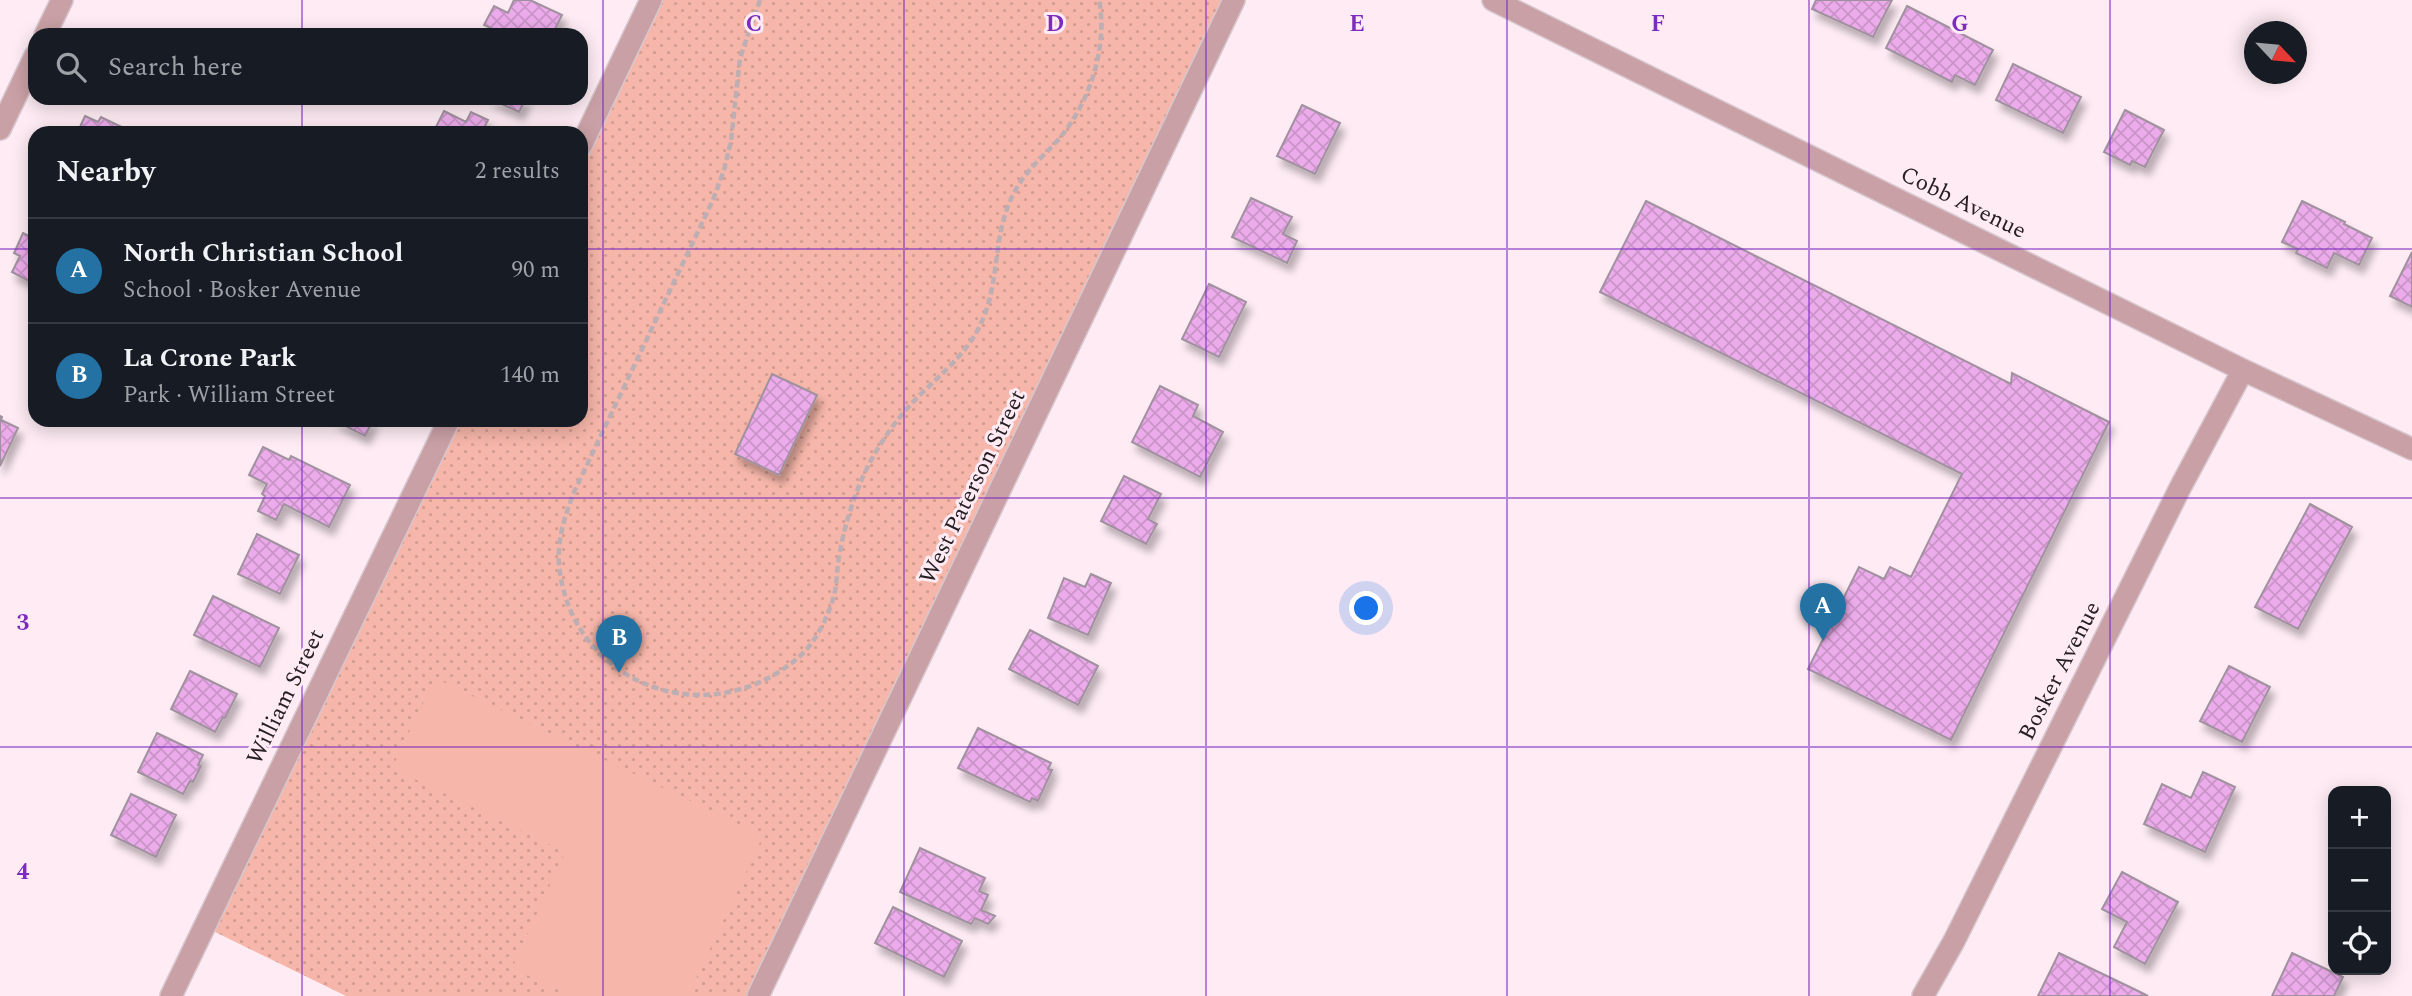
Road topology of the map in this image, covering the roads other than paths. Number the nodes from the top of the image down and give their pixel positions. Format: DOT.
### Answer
graph roads {
  1 [pos="62,0"];
  2 [pos="651,0"];
  3 [pos="1234,0"];
  4 [pos="1493,0"];
  5 [pos="48,28"];
  6 [pos="28,71"];
  7 [pos="0,129"];
  8 [pos="588,131"];
  9 [pos="2243,370"];
  10 [pos="446,427"];
  11 [pos="2412,449"];
  12 [pos="171,996"];
  13 [pos="758,996"];
  14 [pos="1923,996"];
  1 -- 5 [label="street"];
  2 -- 8 [label="street"];
  3 -- 13 [label="street, West Paterson Street"];
  4 -- 9 [label="street, Cobb Avenue"];
  6 -- 7 [label="street"];
  9 -- 11 [label="street, Cobb Avenue"];
  9 -- 14 [label="street, Bosker Avenue"];
  10 -- 12 [label="street, William Street"];
}
